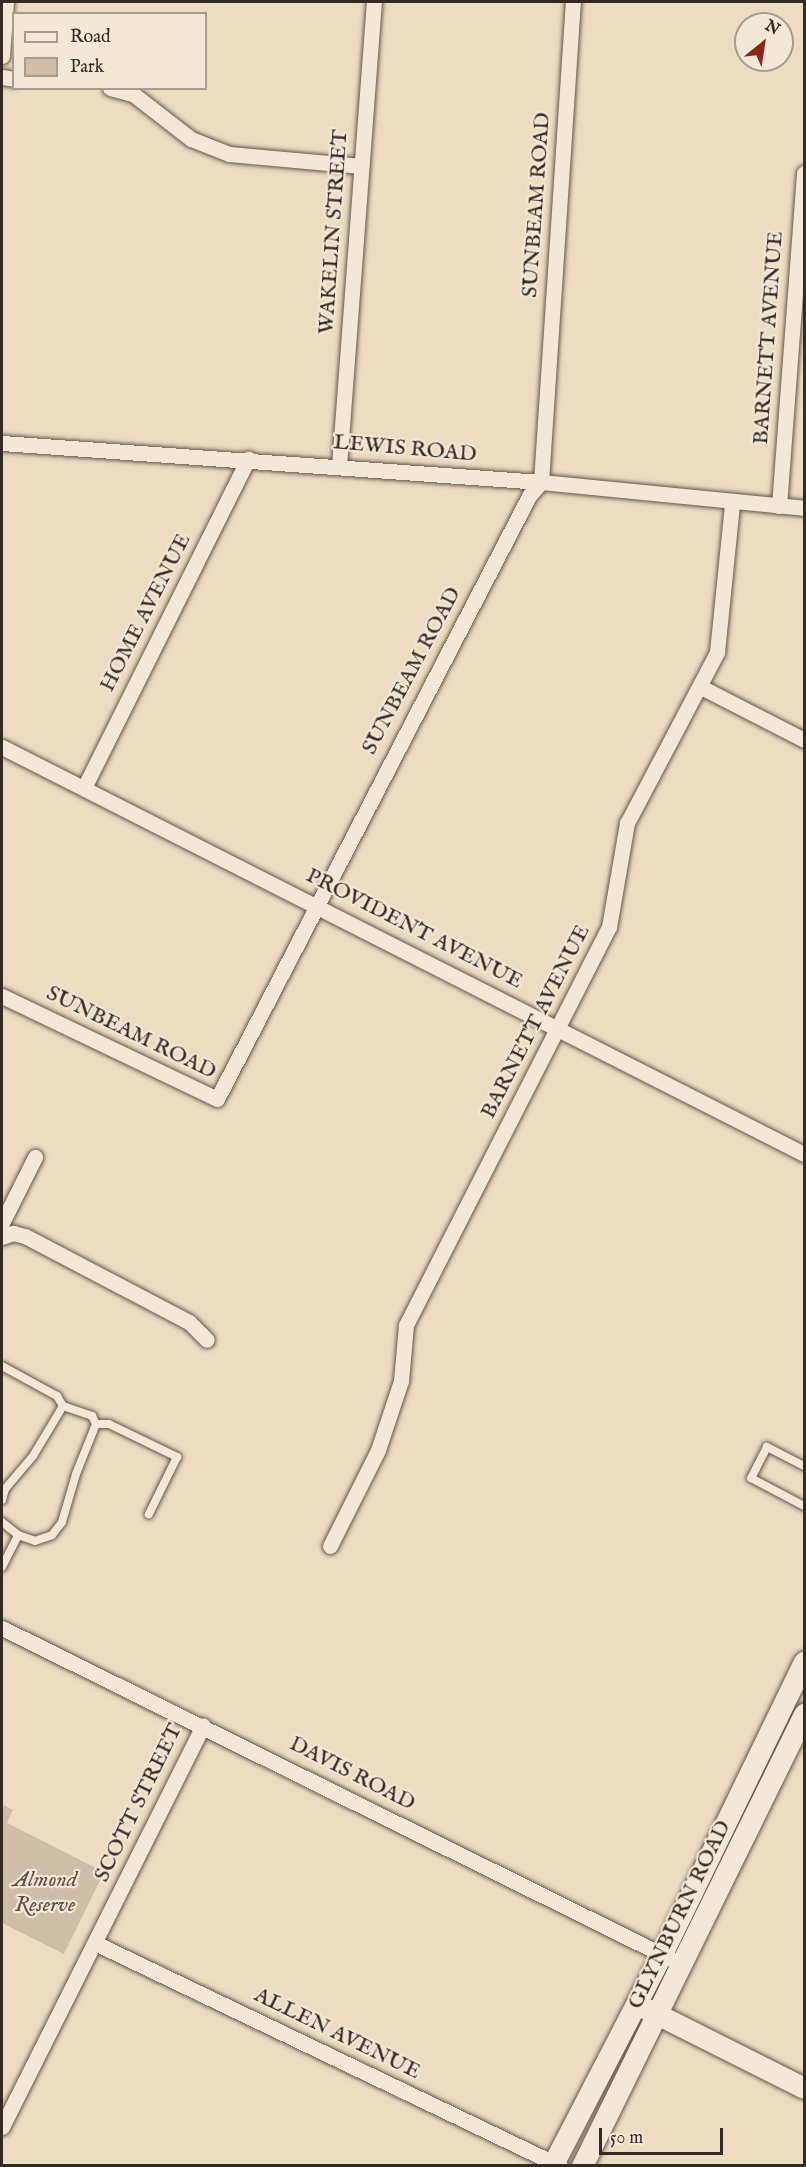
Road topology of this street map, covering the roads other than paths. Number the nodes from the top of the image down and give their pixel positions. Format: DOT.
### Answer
graph roads {
  1 [pos="6,2"];
  2 [pos="374,2"];
  3 [pos="573,2"];
  4 [pos="2,56"];
  5 [pos="118,90"];
  6 [pos="362,166"];
  7 [pos="804,173"];
  8 [pos="2,442"];
  9 [pos="248,459"];
  10 [pos="339,466"];
  11 [pos="542,482"];
  12 [pos="732,504"];
  13 [pos="779,506"];
  14 [pos="804,508"];
  15 [pos="701,687"];
  16 [pos="804,740"];
  17 [pos="2,747"];
  18 [pos="84,788"];
  19 [pos="315,905"];
  20 [pos="2,996"];
  21 [pos="559,1028"];
  22 [pos="804,1154"];
  23 [pos="35,1157"];
  24 [pos="2,1223"];
  25 [pos="2,1237"];
  26 [pos="207,1340"];
  27 [pos="2,1366"];
  28 [pos="63,1406"];
  29 [pos="96,1424"];
  30 [pos="804,1466"];
  31 [pos="2,1500"];
  32 [pos="804,1506"];
  33 [pos="149,1514"];
  34 [pos="2,1522"];
  35 [pos="18,1535"];
  36 [pos="330,1546"];
  37 [pos="2,1567"];
  38 [pos="2,1628"];
  39 [pos="804,1662"];
  40 [pos="804,1714"];
  41 [pos="203,1725"];
  42 [pos="95,1943"];
  43 [pos="662,1954"];
  44 [pos="681,1965"];
  45 [pos="636,2004"];
  46 [pos="657,2015"];
  47 [pos="804,2088"];
  48 [pos="2,2127"];
  49 [pos="555,2165"];
  50 [pos="582,2166"];
  1 -- 4 [label="street"];
  2 -- 6 [label="street, WAKELIN STREET"];
  3 -- 11 [label="street, SUNBEAM ROAD"];
  5 -- 6 [label="street"];
  6 -- 10 [label="street, WAKELIN STREET"];
  7 -- 13 [label="street, BARNETT AVENUE"];
  8 -- 9 [label="street, LEWIS ROAD"];
  9 -- 10 [label="street, LEWIS ROAD"];
  9 -- 18 [label="street, HOME AVENUE"];
  10 -- 11 [label="street, LEWIS ROAD"];
  11 -- 12 [label="street, LEWIS ROAD"];
  11 -- 19 [label="street, SUNBEAM ROAD"];
  12 -- 13 [label="street, LEWIS ROAD"];
  12 -- 15 [label="street, BARNETT AVENUE"];
  13 -- 14 [label="street, LEWIS ROAD"];
  15 -- 16 [label="street"];
  15 -- 21 [label="street, BARNETT AVENUE"];
  17 -- 18 [label="street, PROVIDENT AVENUE"];
  18 -- 19 [label="street, PROVIDENT AVENUE"];
  19 -- 20 [label="street, SUNBEAM ROAD"];
  19 -- 21 [label="street, PROVIDENT AVENUE"];
  21 -- 22 [label="street, PROVIDENT AVENUE"];
  21 -- 36 [label="street, BARNETT AVENUE"];
  23 -- 24 [label="street"];
  25 -- 26 [label="street"];
  27 -- 28 [label="lane"];
  28 -- 29 [label="lane"];
  28 -- 31 [label="lane"];
  29 -- 33 [label="lane"];
  29 -- 35 [label="lane"];
  30 -- 32 [label="lane"];
  34 -- 35 [label="lane"];
  35 -- 37 [label="lane"];
  38 -- 41 [label="street, DAVIS ROAD"];
  39 -- 43 [label="main road, GLYNBURN ROAD"];
  40 -- 44 [label="main road, GLYNBURN ROAD"];
  41 -- 42 [label="street, SCOTT STREET"];
  41 -- 43 [label="street, DAVIS ROAD"];
  42 -- 48 [label="street, SCOTT STREET"];
  42 -- 49 [label="street, ALLEN AVENUE"];
  43 -- 44 [label="street, DAVIS ROAD"];
  43 -- 45 [label="main road, GLYNBURN ROAD"];
  44 -- 46 [label="main road, GLYNBURN ROAD"];
  45 -- 46 [label="main road"];
  45 -- 49 [label="main road, GLYNBURN ROAD"];
  46 -- 47 [label="main road"];
  46 -- 50 [label="main road, GLYNBURN ROAD"];
}
